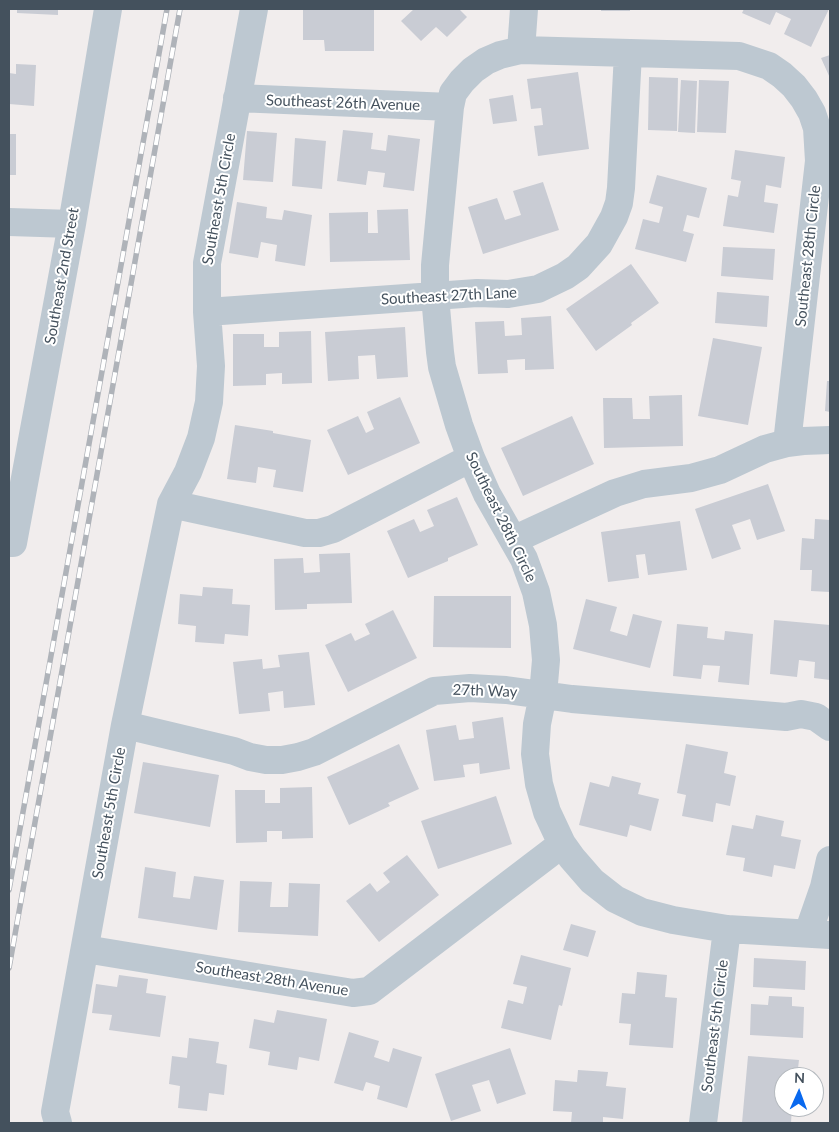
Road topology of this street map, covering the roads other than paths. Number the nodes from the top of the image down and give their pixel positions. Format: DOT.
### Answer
graph roads {
  1 [pos="108,9"];
  2 [pos="254,9"];
  3 [pos="524,9"];
  4 [pos="521,50"];
  5 [pos="628,53"];
  6 [pos="237,98"];
  7 [pos="450,107"];
  8 [pos="9,222"];
  9 [pos="72,224"];
  10 [pos="435,296"];
  11 [pos="207,312"];
  12 [pos="830,440"];
  13 [pos="787,443"];
  14 [pos="472,458"];
  15 [pos="171,504"];
  16 [pos="513,540"];
  17 [pos="11,543"];
  18 [pos="543,695"];
  19 [pos="125,725"];
  20 [pos="830,728"];
  21 [pos="562,844"];
  22 [pos="830,860"];
  23 [pos="821,924"];
  24 [pos="727,929"];
  25 [pos="85,949"];
  26 [pos="58,1123"];
  27 [pos="703,1123"];
  1 -- 9 [label="street, Southeast 2nd Street"];
  2 -- 6 [label="street, Southeast 5th Circle"];
  3 -- 4 [label="street"];
  4 -- 5 [label="street, Southeast 28th Circle"];
  4 -- 7 [label="street, Southeast 28th Circle"];
  5 -- 10 [label="street, Southeast 27th Lane"];
  5 -- 13 [label="street, Southeast 28th Circle"];
  6 -- 7 [label="street, Southeast 26th Avenue"];
  6 -- 11 [label="street, Southeast 5th Circle"];
  7 -- 10 [label="street, Southeast 28th Circle"];
  8 -- 9 [label="street"];
  9 -- 17 [label="street, Southeast 2nd Street"];
  10 -- 11 [label="street, Southeast 27th Lane"];
  10 -- 14 [label="street, Southeast 28th Circle"];
  11 -- 15 [label="street, Southeast 5th Circle"];
  12 -- 13 [label="street"];
  13 -- 16 [label="street"];
  14 -- 15 [label="street"];
  14 -- 16 [label="street, Southeast 28th Circle"];
  15 -- 19 [label="street, Southeast 5th Circle"];
  16 -- 18 [label="street, Southeast 28th Circle"];
  18 -- 19 [label="street, 27th Way"];
  18 -- 20 [label="street, 27th Way"];
  18 -- 21 [label="street, Southeast 28th Circle"];
  19 -- 25 [label="street, Southeast 5th Circle"];
  21 -- 24 [label="street, Southeast 28th Circle"];
  21 -- 25 [label="street, Southeast 28th Avenue"];
  22 -- 23 [label="street"];
  23 -- 24 [label="street, Southeast 28th Circle"];
  24 -- 27 [label="street, Southeast 5th Circle"];
  25 -- 26 [label="street, Southeast 5th Circle"];
}
